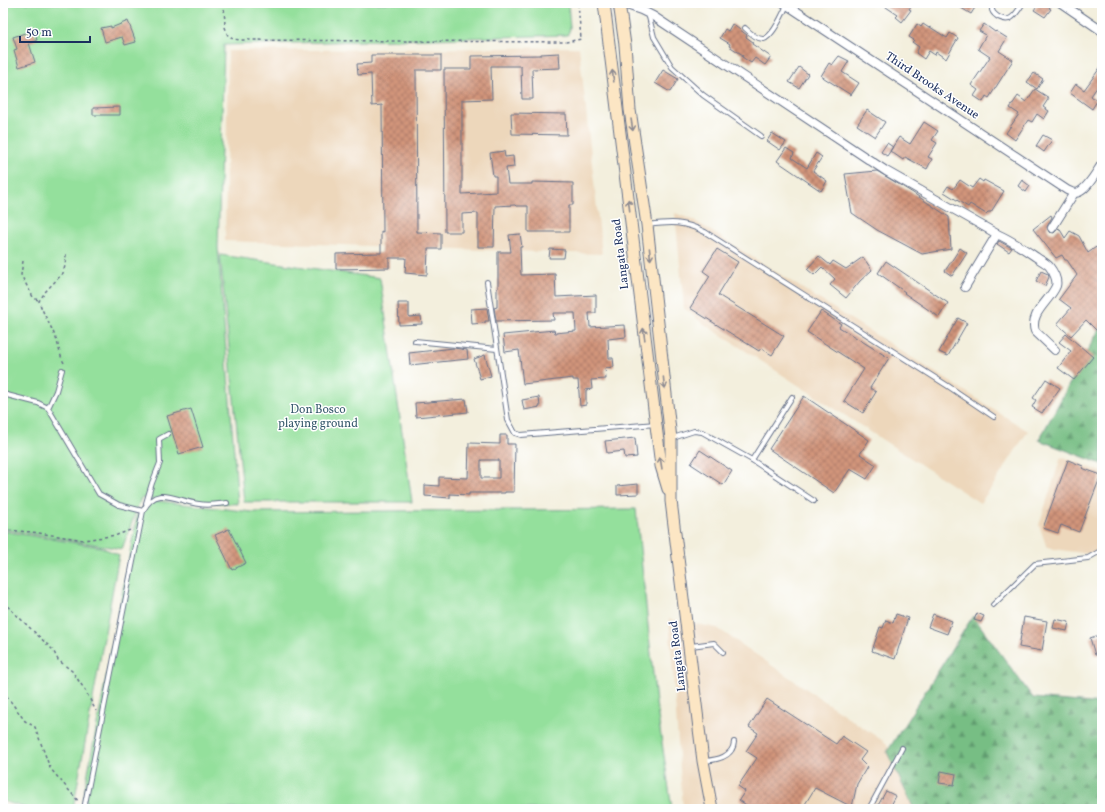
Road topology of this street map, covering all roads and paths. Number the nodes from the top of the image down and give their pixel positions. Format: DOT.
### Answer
graph roads {
  1 [pos="224,3"];
  2 [pos="578,3"];
  3 [pos="604,3"];
  4 [pos="620,3"];
  5 [pos="992,3"];
  6 [pos="1023,3"];
  7 [pos="1061,3"];
  8 [pos="786,4"];
  9 [pos="648,13"];
  10 [pos="745,28"];
  11 [pos="1102,31"];
  12 [pos="761,136"];
  13 [pos="1102,164"];
  14 [pos="1070,191"];
  15 [pos="647,225"];
  16 [pos="1052,228"];
  17 [pos="997,234"];
  18 [pos="66,255"];
  19 [pos="23,261"];
  20 [pos="487,282"];
  21 [pos="965,287"];
  22 [pos="39,301"];
  23 [pos="415,341"];
  24 [pos="497,349"];
  25 [pos="1055,350"];
  26 [pos="62,370"];
  27 [pos="3,394"];
  28 [pos="792,397"];
  29 [pos="48,408"];
  30 [pos="994,416"];
  31 [pos="656,424"];
  32 [pos="168,434"];
  33 [pos="671,439"];
  34 [pos="752,460"];
  35 [pos="671,501"];
  36 [pos="814,501"];
  37 [pos="228,503"];
  38 [pos="146,505"];
  39 [pos="143,511"];
  40 [pos="140,526"];
  41 [pos="3,530"];
  42 [pos="1102,550"];
  43 [pos="3,602"];
  44 [pos="993,605"];
  45 [pos="690,646"];
  46 [pos="723,652"];
  47 [pos="3,691"];
  48 [pos="102,721"];
  49 [pos="734,742"];
  50 [pos="902,748"];
  51 [pos="703,761"];
  52 [pos="84,809"];
  53 [pos="712,809"];
  54 [pos="869,809"];
  1 -- 2 [label="path"];
  31 -- 3 [label="main road, Langata Road, one-way"];
  4 -- 9 [label="street"];
  4 -- 15 [label="main road, Langata Road, one-way"];
  5 -- 6 [label="lane"];
  7 -- 11 [label="street"];
  8 -- 10 [label="lane"];
  8 -- 14 [label="street, Third Brooks Avenue"];
  9 -- 12 [label="lane"];
  9 -- 17 [label="street"];
  13 -- 14 [label="street"];
  14 -- 16 [label="street"];
  15 -- 30 [label="lane"];
  15 -- 33 [label="main road, Langata Road, one-way"];
  17 -- 21 [label="street"];
  17 -- 25 [label="street"];
  18 -- 22 [label="path"];
  19 -- 22 [label="path"];
  20 -- 24 [label="lane"];
  22 -- 26 [label="path"];
  23 -- 24 [label="lane"];
  24 -- 31 [label="lane"];
  26 -- 29 [label="lane"];
  27 -- 29 [label="lane"];
  28 -- 34 [label="lane"];
  29 -- 39 [label="lane"];
  35 -- 31 [label="main road, Langata Road, one-way"];
  32 -- 38 [label="lane"];
  33 -- 34 [label="lane"];
  33 -- 35 [label="main road, Langata Road"];
  34 -- 36 [label="lane"];
  35 -- 45 [label="main road, Langata Road"];
  37 -- 38 [label="lane"];
  38 -- 39 [label="lane"];
  39 -- 40 [label="lane"];
  40 -- 41 [label="path"];
  40 -- 48 [label="lane"];
  42 -- 44 [label="lane"];
  43 -- 48 [label="path"];
  45 -- 46 [label="lane"];
  45 -- 51 [label="main road, Langata Road"];
  47 -- 52 [label="path"];
  48 -- 52 [label="lane"];
  49 -- 51 [label="lane"];
  50 -- 54 [label="lane"];
  51 -- 53 [label="main road, Langata Road"];
}
